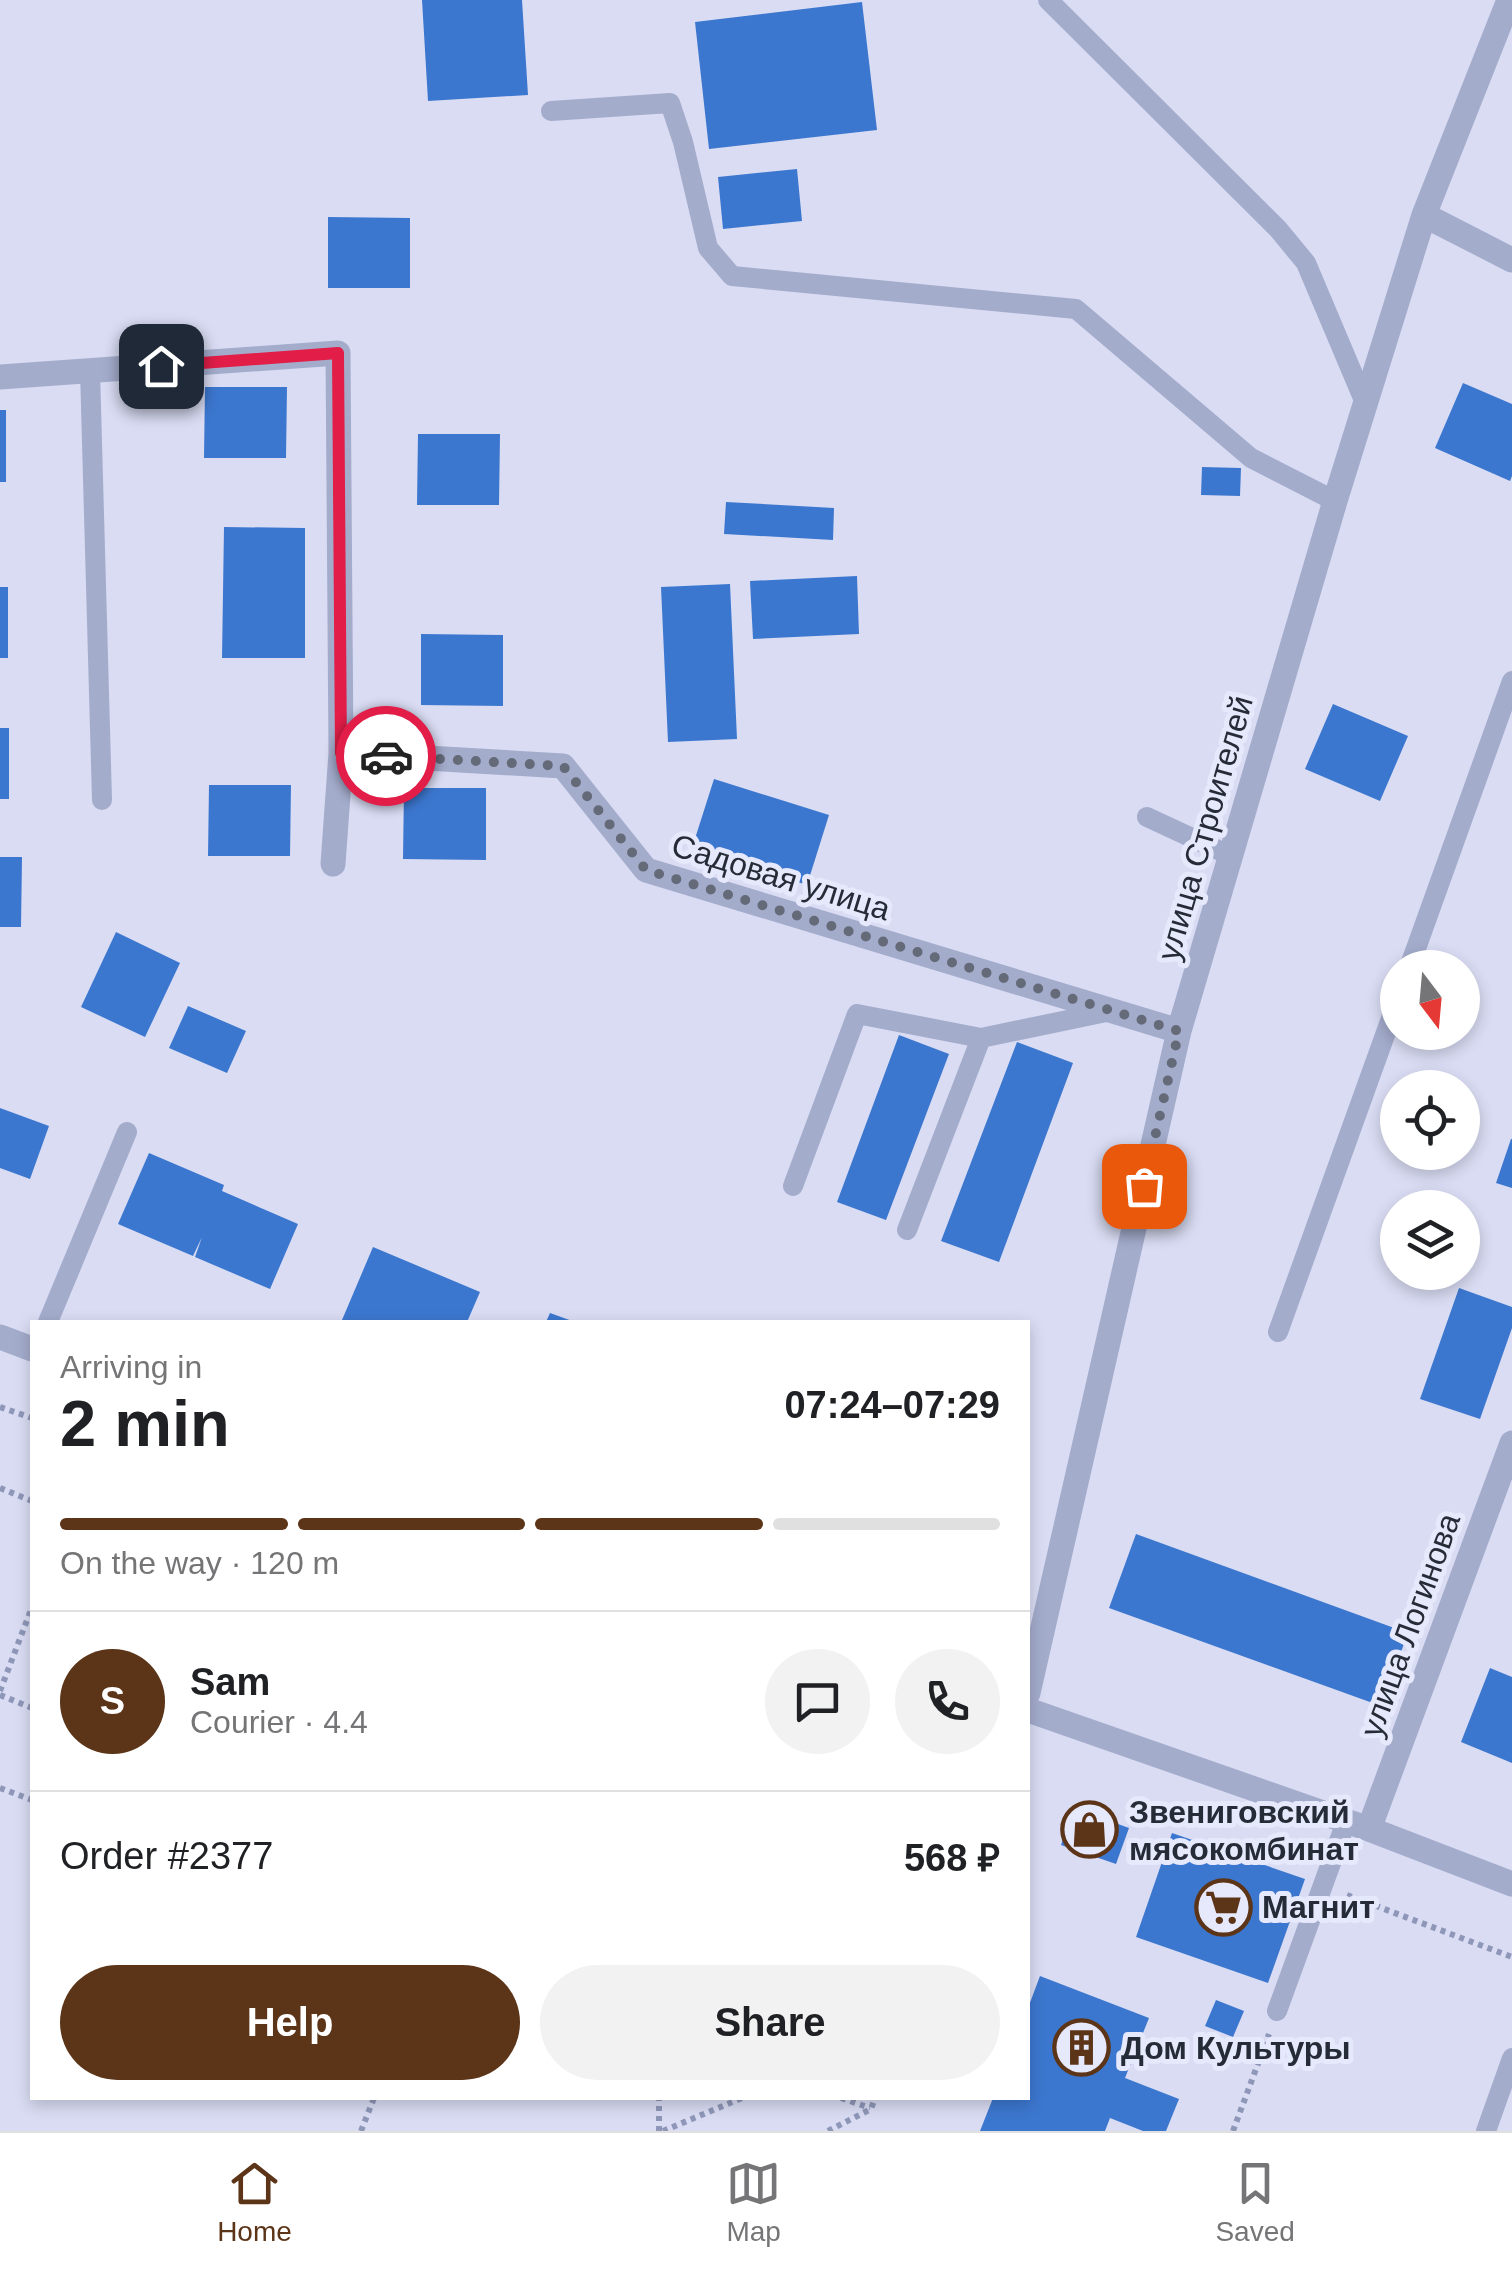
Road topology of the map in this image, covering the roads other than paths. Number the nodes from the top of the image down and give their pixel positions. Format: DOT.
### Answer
graph roads {
  1 [pos="1048,0"];
  2 [pos="1509,0"];
  3 [pos="551,112"];
  4 [pos="1424,215"];
  5 [pos="1512,260"];
  6 [pos="90,371"];
  7 [pos="0,377"];
  8 [pos="1366,405"];
  9 [pos="1335,501"];
  10 [pos="1512,681"];
  11 [pos="341,753"];
  12 [pos="102,800"];
  13 [pos="1147,817"];
  14 [pos="1231,856"];
  15 [pos="333,864"];
  16 [pos="1415,950"];
  17 [pos="1113,1011"];
  18 [pos="1179,1031"];
  19 [pos="981,1038"];
  20 [pos="1380,1049"];
  21 [pos="127,1132"];
  22 [pos="793,1186"];
  23 [pos="907,1230"];
  24 [pos="49,1320"];
  25 [pos="1278,1332"];
  26 [pos="0,1337"];
  27 [pos="30,1348"];
  28 [pos="1512,1443"];
  29 [pos="1030,1684"];
  30 [pos="1030,1711"];
  31 [pos="1357,1826"];
  32 [pos="1512,1884"];
  33 [pos="1277,2010"];
  34 [pos="1512,2058"];
  35 [pos="1486,2131"];
  1 -- 8 [label="lane"];
  2 -- 4 [label="street, улица Строителей"];
  3 -- 9 [label="lane"];
  4 -- 5 [label="street"];
  4 -- 8 [label="street, улица Строителей"];
  6 -- 7 [label="street"];
  6 -- 11 [label="street"];
  6 -- 12 [label="lane"];
  8 -- 9 [label="street, улица Строителей"];
  9 -- 14 [label="street, улица Строителей"];
  10 -- 16 [label="lane"];
  11 -- 15 [label="street"];
  11 -- 17 [label="street, Садовая улица"];
  13 -- 14 [label="lane"];
  14 -- 18 [label="street, улица Строителей"];
  17 -- 18 [label="street, Садовая улица"];
  17 -- 19 [label="lane"];
  18 -- 29 [label="street, улица Строителей"];
  19 -- 22 [label="lane"];
  19 -- 23 [label="lane"];
  20 -- 25 [label="lane"];
  21 -- 24 [label="lane"];
  26 -- 27 [label="street"];
  28 -- 31 [label="street, улица Логинова"];
  30 -- 31 [label="street"];
  31 -- 32 [label="street"];
  31 -- 33 [label="lane"];
  34 -- 35 [label="lane"];
}
